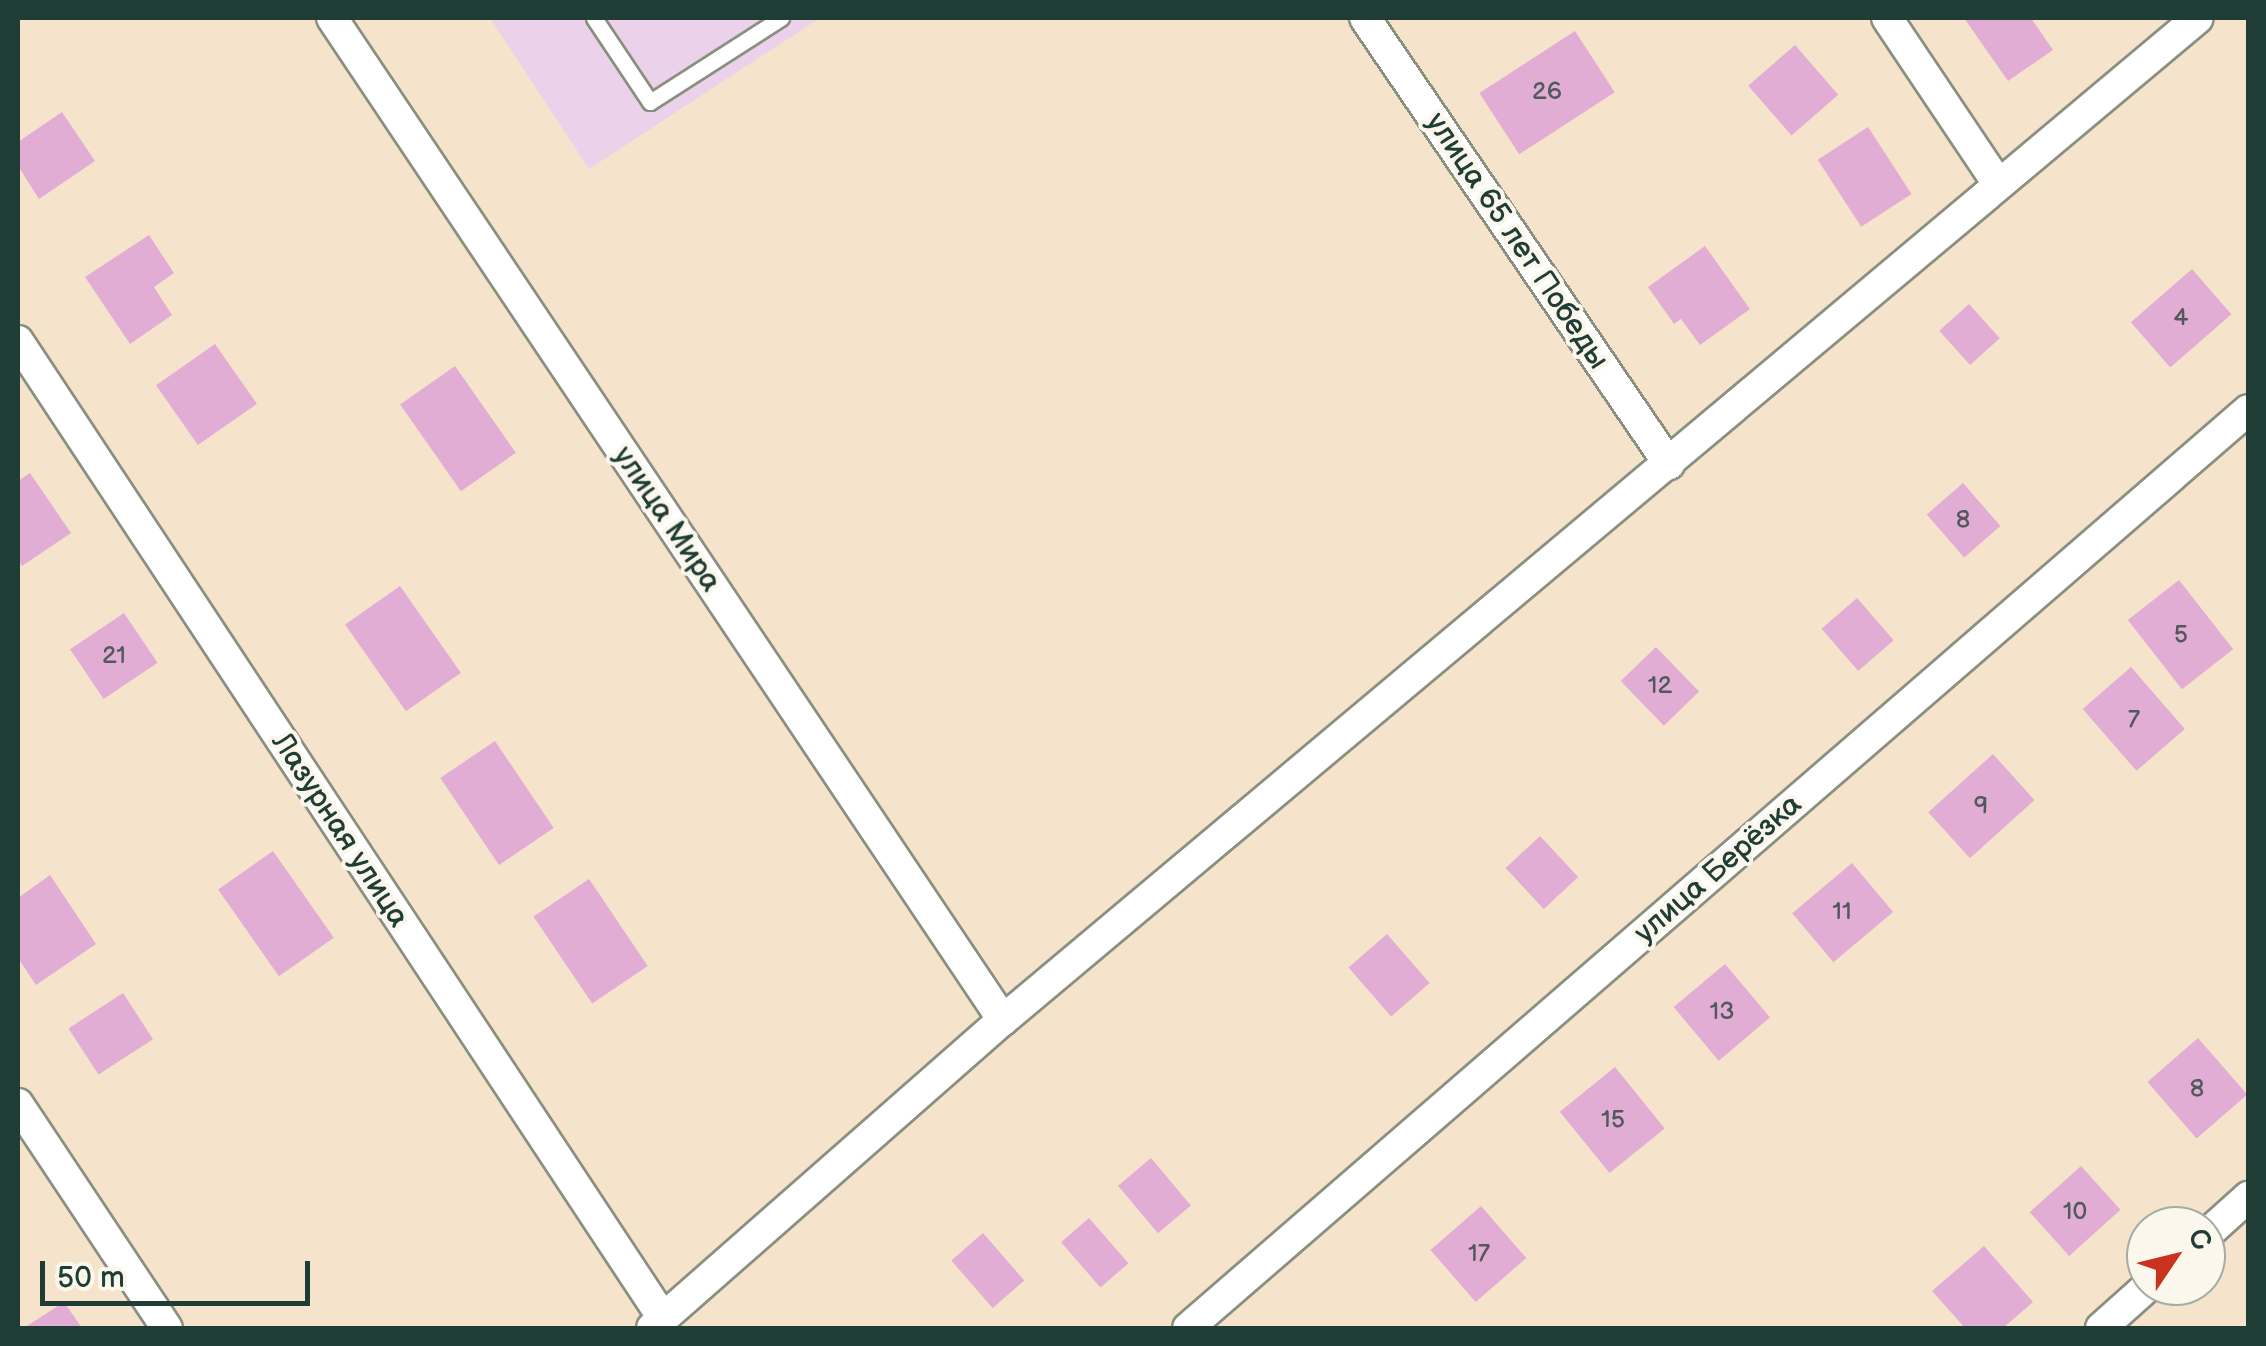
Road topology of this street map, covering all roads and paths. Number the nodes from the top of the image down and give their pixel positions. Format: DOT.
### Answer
graph roads {
  1 [pos="332,18"];
  2 [pos="594,18"];
  3 [pos="781,18"];
  4 [pos="1365,18"];
  5 [pos="1887,18"];
  6 [pos="2198,18"];
  7 [pos="1998,184"];
  8 [pos="18,341"];
  9 [pos="2248,410"];
  10 [pos="1669,464"];
  11 [pos="1003,1020"];
  12 [pos="18,1104"];
  13 [pos="2248,1197"];
  14 [pos="2226,1217"];
  15 [pos="2126,1306"];
  16 [pos="657,1324"];
  17 [pos="167,1328"];
  18 [pos="1188,1328"];
  19 [pos="2101,1328"];
  1 -- 11 [label="street, улица Мира"];
  2 -- 3 [label="lane"];
  4 -- 10 [label="street, улица 65 лет Победы"];
  5 -- 7 [label="street"];
  6 -- 7 [label="street"];
  7 -- 10 [label="street"];
  8 -- 16 [label="street, Лазурная улица"];
  9 -- 18 [label="street, улица Берёзка"];
  10 -- 11 [label="street"];
  11 -- 16 [label="street"];
  12 -- 17 [label="street"];
  13 -- 14 [label="street"];
  15 -- 19 [label="street"];
}
